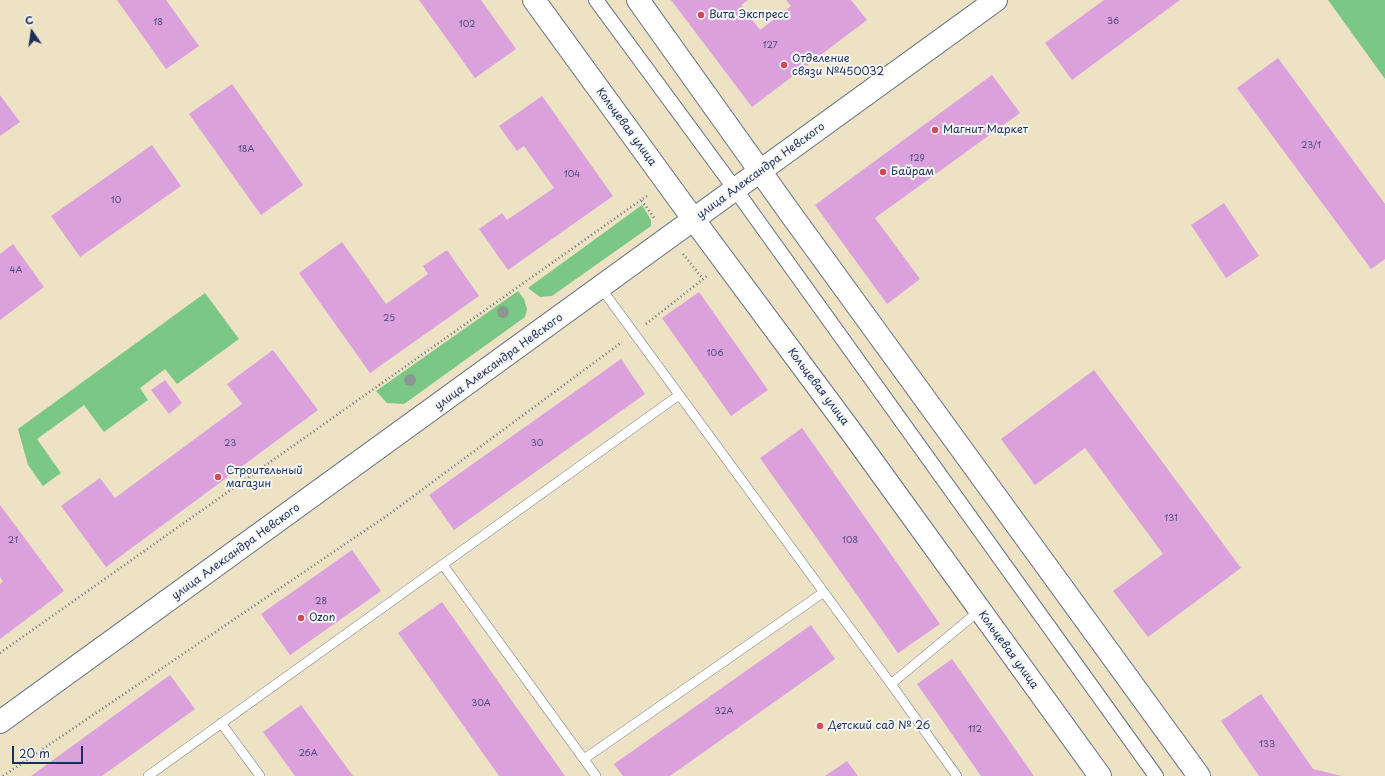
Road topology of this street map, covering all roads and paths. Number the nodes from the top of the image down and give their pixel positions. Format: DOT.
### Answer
graph roads {
  1 [pos="534,0"];
  2 [pos="596,0"];
  3 [pos="638,0"];
  4 [pos="996,0"];
  5 [pos="760,171"];
  6 [pos="735,189"];
  7 [pos="641,200"];
  8 [pos="694,220"];
  9 [pos="703,279"];
  10 [pos="601,288"];
  11 [pos="634,333"];
  12 [pos="679,395"];
  13 [pos="443,565"];
  14 [pos="824,592"];
  15 [pos="980,610"];
  16 [pos="0,653"];
  17 [pos="891,684"];
  18 [pos="0,722"];
  19 [pos="221,723"];
  20 [pos="584,759"];
  21 [pos="3,776"];
  22 [pos="148,776"];
  23 [pos="260,776"];
  24 [pos="596,776"];
  25 [pos="957,776"];
  26 [pos="1100,776"];
  27 [pos="1156,776"];
  28 [pos="1199,776"];
  1 -- 8 [label="main road, Кольцевая улица"];
  2 -- 6 [label="street"];
  3 -- 5 [label="main road"];
  4 -- 5 [label="main road, улица Александра Невского"];
  5 -- 6 [label="main road, улица Александра Невского"];
  5 -- 28 [label="main road"];
  6 -- 8 [label="main road, улица Александра Невского"];
  6 -- 27 [label="street"];
  7 -- 16 [label="path"];
  8 -- 10 [label="main road, улица Александра Невского"];
  8 -- 15 [label="main road, Кольцевая улица"];
  9 -- 11 [label="path"];
  10 -- 11 [label="lane"];
  10 -- 18 [label="main road, улица Александра Невского"];
  11 -- 12 [label="lane"];
  11 -- 21 [label="path"];
  12 -- 13 [label="lane"];
  12 -- 14 [label="lane"];
  13 -- 19 [label="lane"];
  13 -- 20 [label="lane"];
  14 -- 17 [label="lane"];
  14 -- 20 [label="lane"];
  15 -- 17 [label="lane"];
  15 -- 26 [label="main road, Кольцевая улица"];
  17 -- 25 [label="lane"];
  19 -- 22 [label="lane"];
  19 -- 23 [label="lane"];
  20 -- 24 [label="lane"];
}
